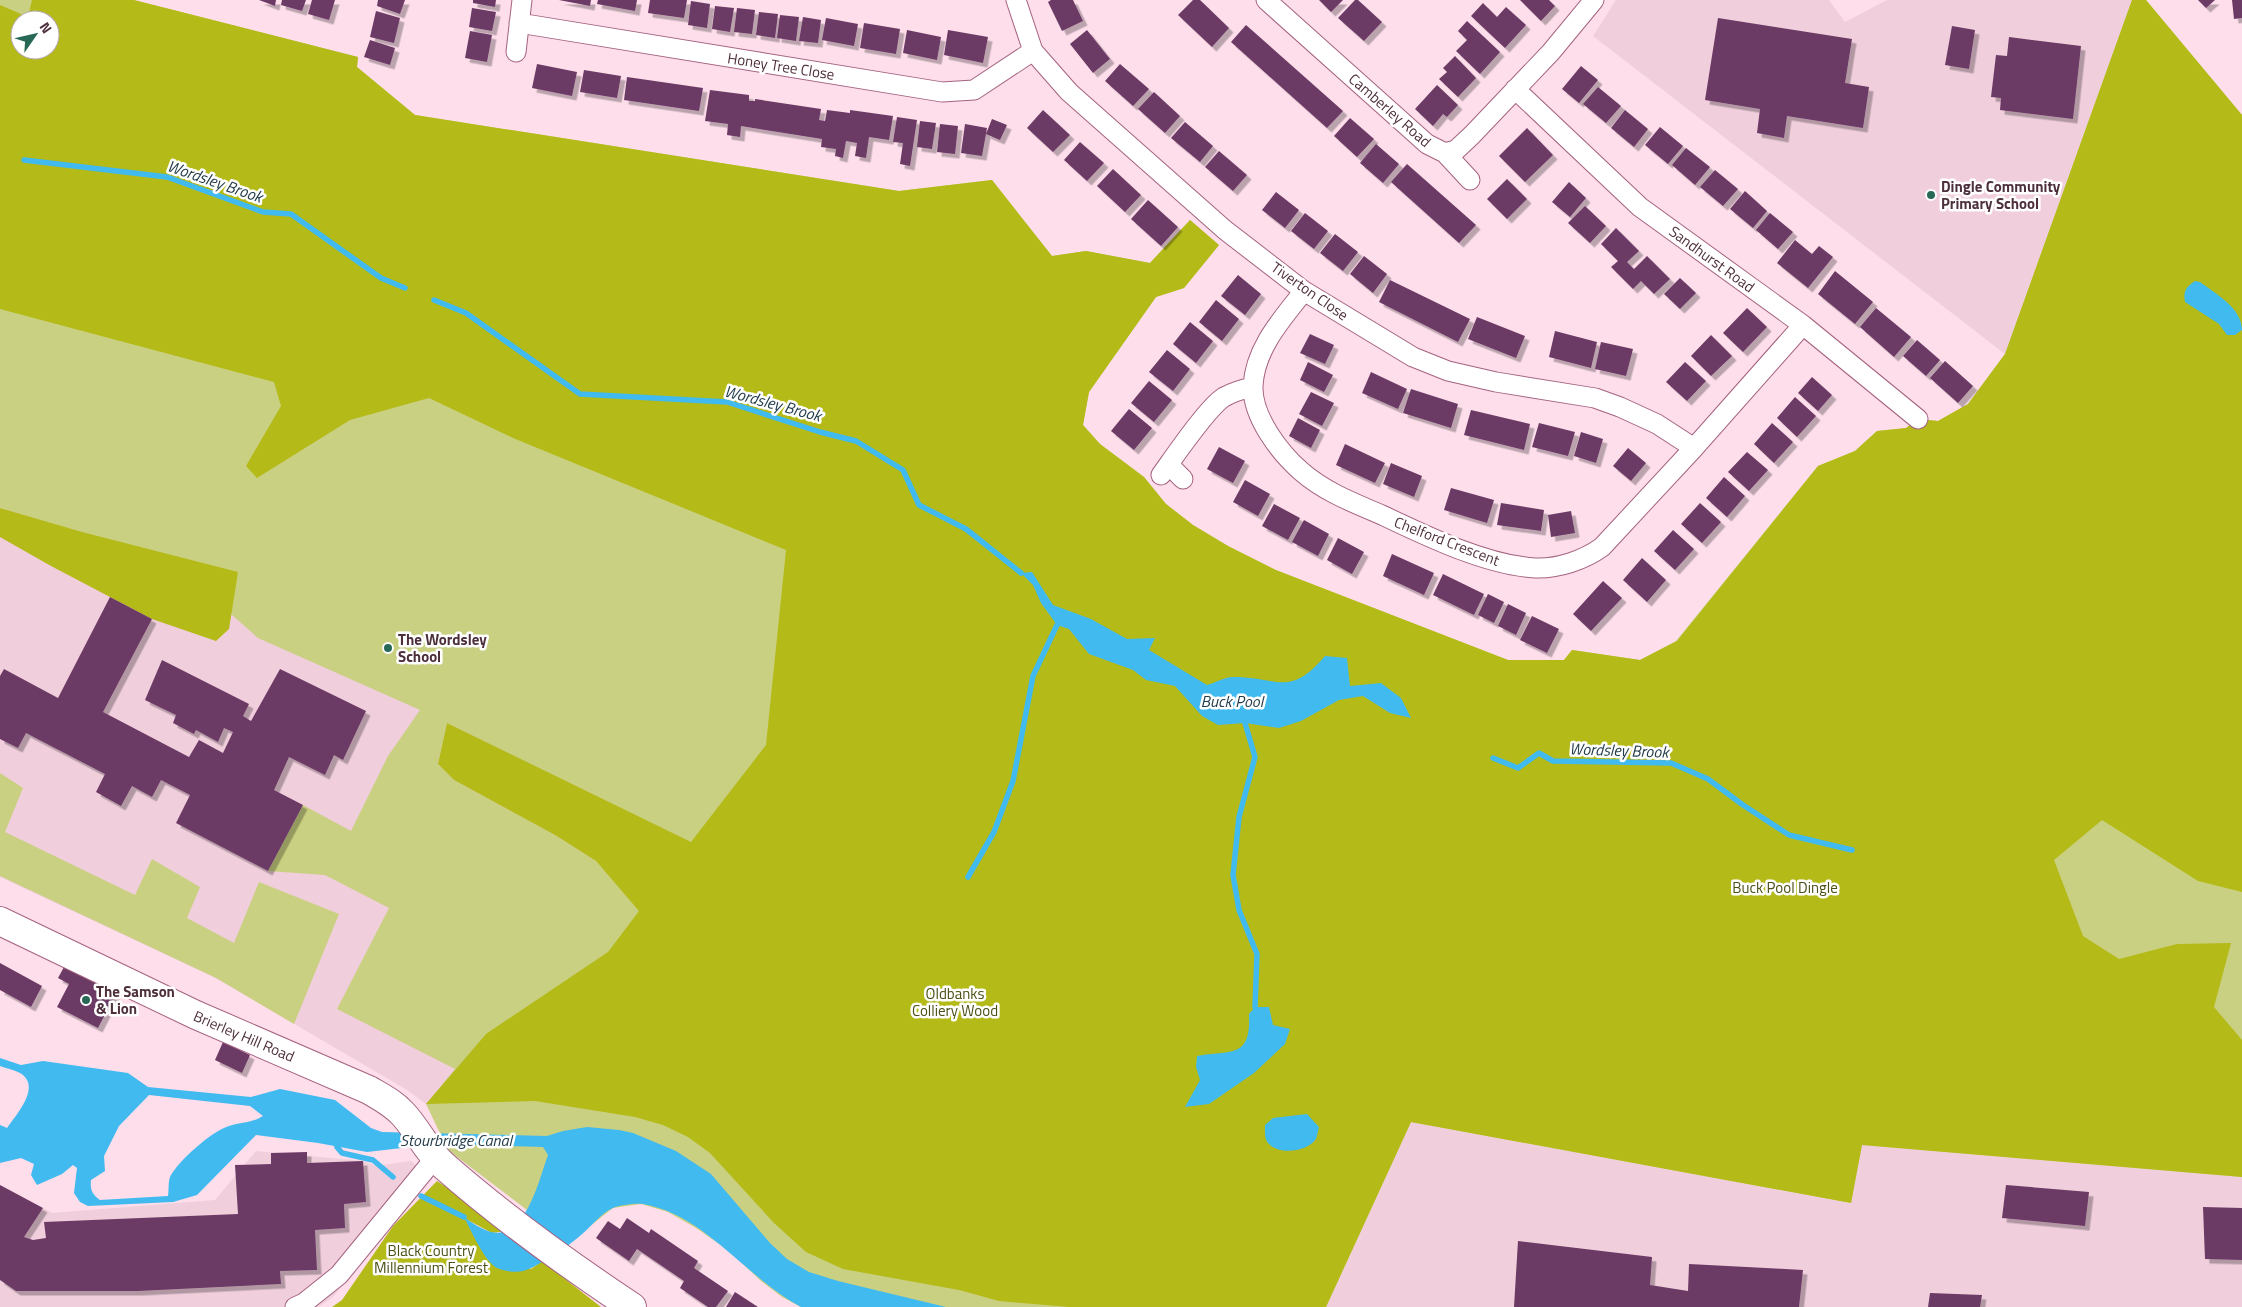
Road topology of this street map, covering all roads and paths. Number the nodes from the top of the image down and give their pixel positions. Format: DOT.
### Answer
graph roads {
  1 [pos="522,0"];
  2 [pos="1016,0"];
  3 [pos="1266,0"];
  4 [pos="1594,0"];
  5 [pos="519,23"];
  6 [pos="1033,51"];
  7 [pos="516,52"];
  8 [pos="1515,89"];
  9 [pos="1445,153"];
  10 [pos="1470,180"];
  11 [pos="1304,291"];
  12 [pos="1803,325"];
  13 [pos="1253,386"];
  14 [pos="1918,419"];
  15 [pos="1694,448"];
  16 [pos="1182,478"];
  17 [pos="0,921"];
  18 [pos="433,1156"];
  19 [pos="295,1307"];
  20 [pos="632,1307"];
  1 -- 5 [label="street"];
  2 -- 6 [label="street, Tiverton Close"];
  3 -- 9 [label="street, Camberley Road"];
  4 -- 8 [label="street, Camberley Road"];
  5 -- 6 [label="street, Honey Tree Close"];
  5 -- 7 [label="street"];
  6 -- 11 [label="street, Tiverton Close"];
  8 -- 9 [label="street, Camberley Road"];
  8 -- 12 [label="street, Sandhurst Road"];
  9 -- 10 [label="street"];
  11 -- 13 [label="street, Chelford Crescent"];
  11 -- 15 [label="street, Tiverton Close"];
  12 -- 14 [label="street, Sandhurst Road"];
  12 -- 15 [label="street, Chelford Crescent"];
  13 -- 15 [label="street, Chelford Crescent"];
  13 -- 16 [label="street"];
  17 -- 18 [label="main road, Brierley Hill Road"];
  18 -- 19 [label="street"];
  18 -- 20 [label="main road"];
}
